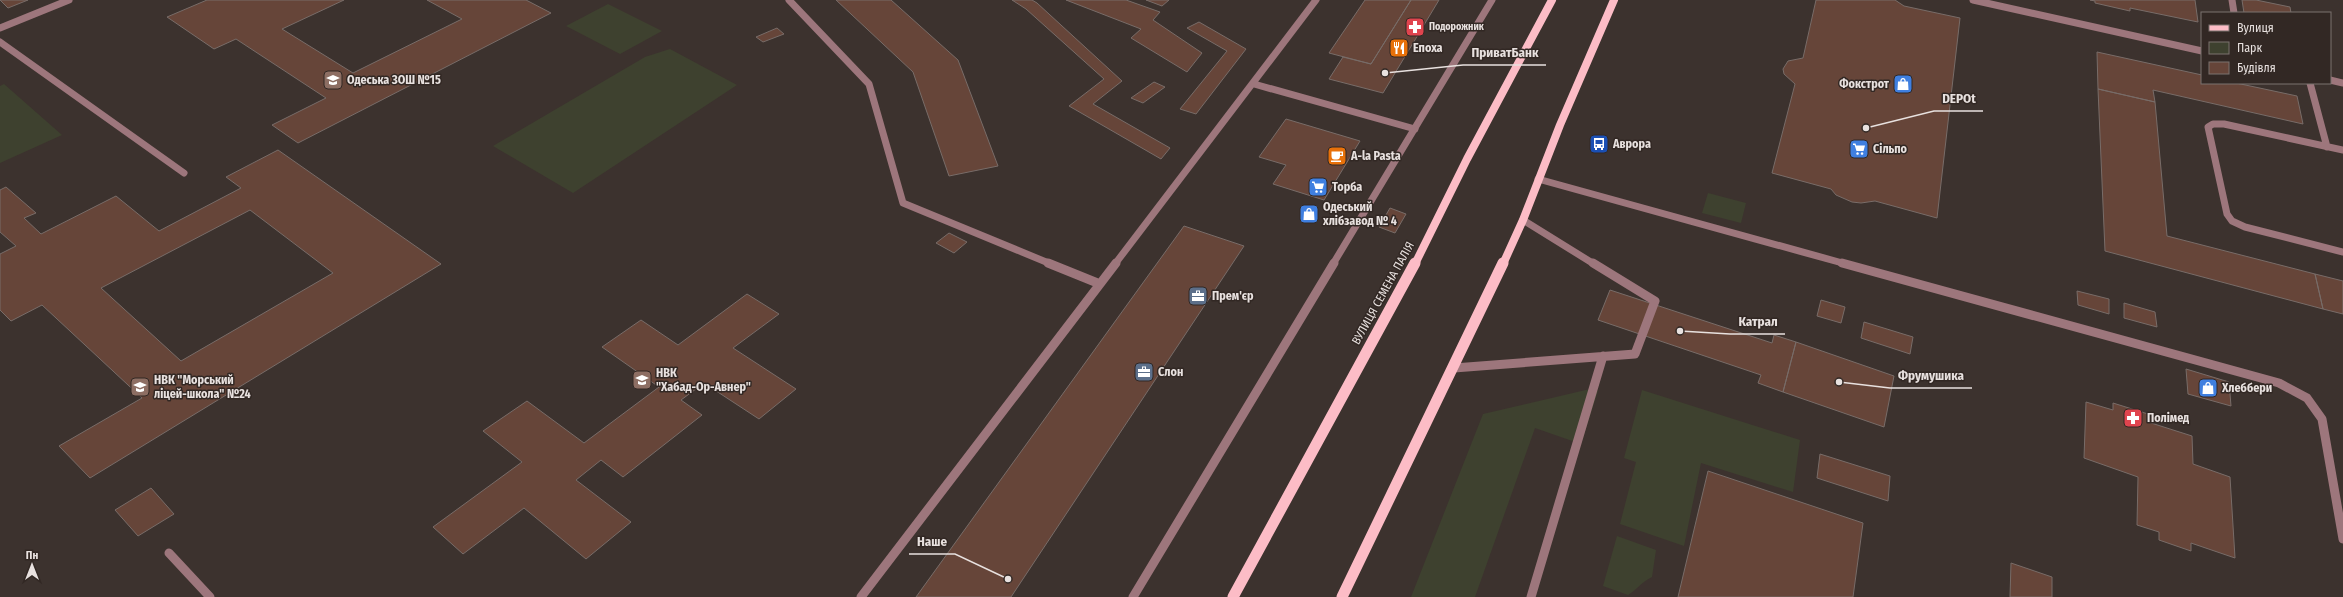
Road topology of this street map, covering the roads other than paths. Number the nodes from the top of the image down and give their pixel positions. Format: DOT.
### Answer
graph roads {
  1 [pos="69,0"];
  2 [pos="789,0"];
  3 [pos="1316,0"];
  4 [pos="1492,0"];
  5 [pos="1552,0"];
  6 [pos="1614,0"];
  7 [pos="1973,0"];
  8 [pos="2232,0"];
  9 [pos="2234,12"];
  10 [pos="0,28"];
  11 [pos="0,42"];
  12 [pos="2201,52"];
  13 [pos="2331,80"];
  14 [pos="2343,83"];
  15 [pos="1254,84"];
  16 [pos="2310,84"];
  17 [pos="1415,129"];
  18 [pos="2328,147"];
  19 [pos="2343,150"];
  20 [pos="184,173"];
  21 [pos="1538,179"];
  22 [pos="1523,220"];
  23 [pos="2343,252"];
  24 [pos="1100,284"];
  25 [pos="1603,356"];
  26 [pos="1454,368"];
  27 [pos="2343,536"];
  28 [pos="169,552"];
  29 [pos="210,597"];
  30 [pos="861,597"];
  31 [pos="1133,597"];
  32 [pos="1233,597"];
  33 [pos="1342,597"];
  34 [pos="1531,597"];
  1 -- 10 [label="street"];
  2 -- 24 [label="street"];
  3 -- 15 [label="street"];
  4 -- 17 [label="street"];
  5 -- 32 [label="main road, ВУЛИЦЯ СЕМЕНА ПАЛІЯ"];
  6 -- 21 [label="main road"];
  7 -- 12 [label="street"];
  8 -- 9 [label="street"];
  11 -- 20 [label="street"];
  13 -- 14 [label="street"];
  15 -- 17 [label="street"];
  15 -- 24 [label="street"];
  16 -- 18 [label="street"];
  17 -- 31 [label="street"];
  18 -- 19 [label="street"];
  18 -- 23 [label="street"];
  21 -- 22 [label="main road"];
  21 -- 27 [label="street"];
  22 -- 25 [label="street"];
  22 -- 26 [label="main road"];
  24 -- 30 [label="street"];
  25 -- 26 [label="street"];
  25 -- 34 [label="street"];
  26 -- 33 [label="main road"];
  28 -- 29 [label="street"];
}
